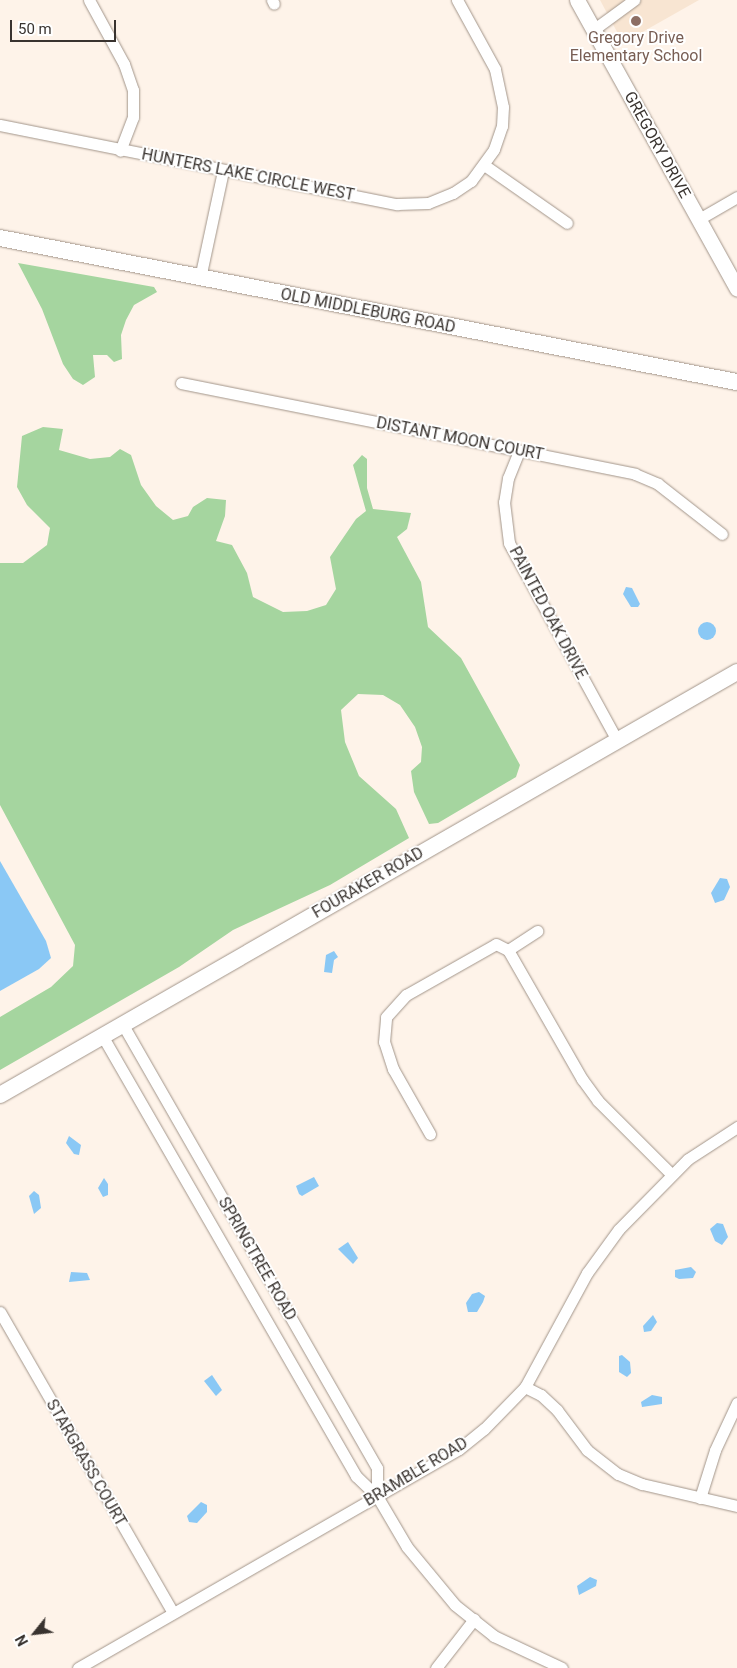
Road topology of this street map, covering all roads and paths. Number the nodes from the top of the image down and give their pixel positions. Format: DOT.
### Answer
graph roads {
  1 [pos="89,0"];
  2 [pos="457,0"];
  3 [pos="577,0"];
  4 [pos="634,0"];
  5 [pos="594,30"];
  6 [pos="0,125"];
  7 [pos="120,151"];
  8 [pos="484,165"];
  9 [pos="224,171"];
  10 [pos="737,197"];
  11 [pos="699,219"];
  12 [pos="568,223"];
  13 [pos="0,238"];
  14 [pos="200,278"];
  15 [pos="737,289"];
  16 [pos="737,382"];
  17 [pos="182,383"];
  18 [pos="519,451"];
  19 [pos="722,534"];
  20 [pos="737,672"];
  21 [pos="617,740"];
  22 [pos="537,931"];
  23 [pos="508,950"];
  24 [pos="123,1025"];
  25 [pos="103,1037"];
  26 [pos="0,1095"];
  27 [pos="737,1127"];
  28 [pos="430,1134"];
  29 [pos="671,1174"];
  30 [pos="0,1312"];
  31 [pos="525,1387"];
  32 [pos="737,1403"];
  33 [pos="377,1496"];
  34 [pos="700,1498"];
  35 [pos="737,1506"];
  36 [pos="173,1613"];
  37 [pos="474,1620"];
  38 [pos="78,1668"];
  39 [pos="436,1668"];
  40 [pos="562,1668"];
  1 -- 7 [label="street"];
  2 -- 8 [label="street, HUNTERS LAKE CIRCLE WEST"];
  3 -- 5 [label="street, GREGORY DRIVE"];
  4 -- 5 [label="street"];
  5 -- 11 [label="street, GREGORY DRIVE"];
  6 -- 7 [label="street, HUNTERS LAKE CIRCLE WEST"];
  7 -- 9 [label="street, HUNTERS LAKE CIRCLE WEST"];
  8 -- 9 [label="street, HUNTERS LAKE CIRCLE WEST"];
  8 -- 12 [label="street"];
  9 -- 14 [label="street"];
  10 -- 11 [label="street"];
  11 -- 15 [label="street, GREGORY DRIVE"];
  13 -- 14 [label="main road, OLD MIDDLEBURG ROAD"];
  14 -- 16 [label="main road, OLD MIDDLEBURG ROAD"];
  17 -- 18 [label="street, DISTANT MOON COURT"];
  18 -- 19 [label="street, DISTANT MOON COURT"];
  18 -- 21 [label="street, PAINTED OAK DRIVE"];
  20 -- 21 [label="main road, FOURAKER ROAD"];
  21 -- 24 [label="main road, FOURAKER ROAD"];
  22 -- 23 [label="street"];
  23 -- 28 [label="street"];
  23 -- 29 [label="street"];
  24 -- 25 [label="main road, FOURAKER ROAD"];
  24 -- 33 [label="street, SPRINGTREE ROAD"];
  25 -- 26 [label="main road, FOURAKER ROAD"];
  25 -- 33 [label="street, SPRINGTREE ROAD"];
  27 -- 29 [label="street, BRAMBLE ROAD"];
  29 -- 31 [label="street, BRAMBLE ROAD"];
  30 -- 36 [label="street, STARGRASS COURT"];
  31 -- 33 [label="street, BRAMBLE ROAD"];
  31 -- 34 [label="street"];
  32 -- 34 [label="street"];
  33 -- 36 [label="street, BRAMBLE ROAD"];
  33 -- 37 [label="street, SPRINGTREE ROAD"];
  34 -- 35 [label="street"];
  36 -- 38 [label="street, BRAMBLE ROAD"];
  37 -- 39 [label="street"];
  37 -- 40 [label="street, SPRINGTREE ROAD"];
}
